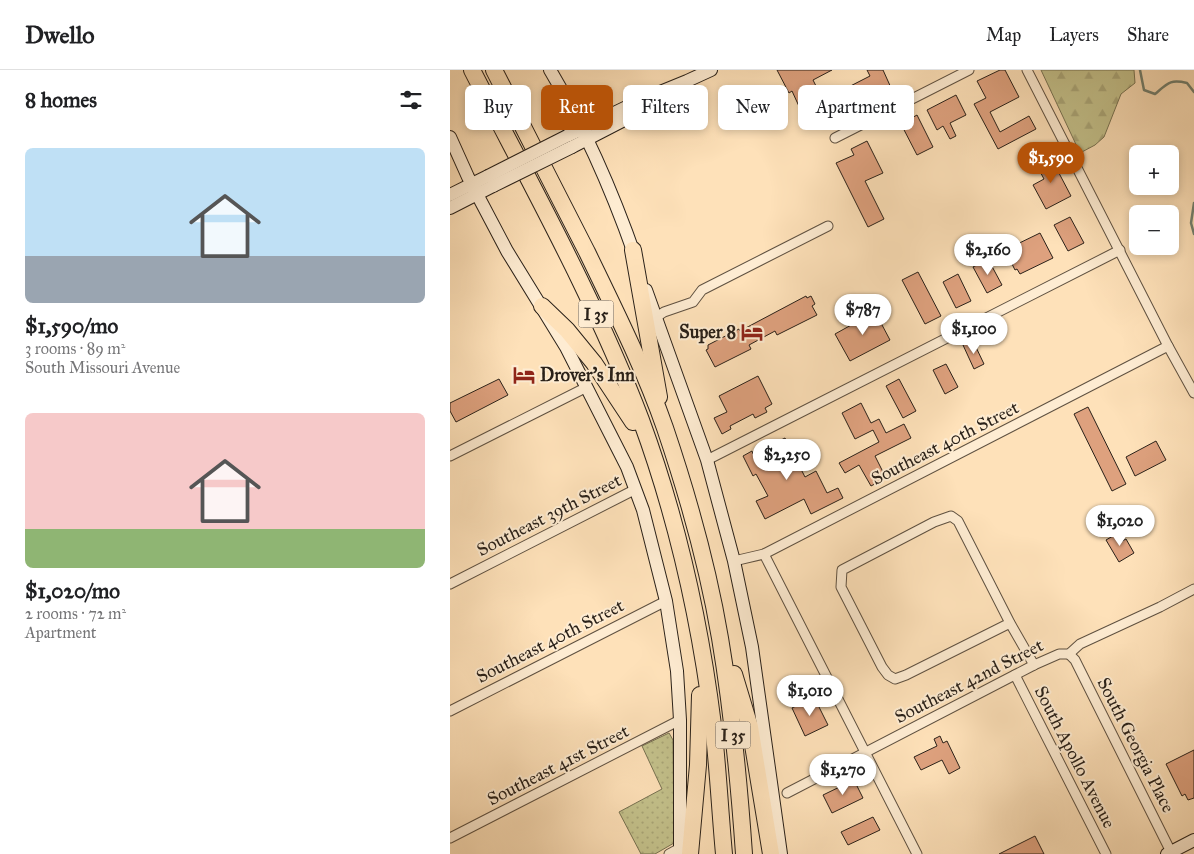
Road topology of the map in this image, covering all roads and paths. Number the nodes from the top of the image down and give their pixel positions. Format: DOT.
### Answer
graph roads {
  1 [pos="472,70"];
  2 [pos="494,70"];
  3 [pos="550,70"];
  4 [pos="711,70"];
  5 [pos="969,70"];
  6 [pos="1027,70"];
  7 [pos="585,133"];
  8 [pos="450,137"];
  9 [pos="835,138"];
  10 [pos="474,190"];
  11 [pos="450,195"];
  12 [pos="450,208"];
  13 [pos="828,226"];
  14 [pos="633,250"];
  15 [pos="1120,250"];
  16 [pos="542,306"];
  17 [pos="655,318"];
  18 [pos="1168,346"];
  19 [pos="587,387"];
  20 [pos="1194,393"];
  21 [pos="664,426"];
  22 [pos="649,446"];
  23 [pos="450,456"];
  24 [pos="707,460"];
  25 [pos="636,488"];
  26 [pos="764,554"];
  27 [pos="734,561"];
  28 [pos="450,584"];
  29 [pos="1194,589"];
  30 [pos="666,601"];
  31 [pos="716,617"];
  32 [pos="1010,624"];
  33 [pos="701,645"];
  34 [pos="1069,654"];
  35 [pos="1034,665"];
  36 [pos="1015,675"];
  37 [pos="450,711"];
  38 [pos="680,720"];
  39 [pos="866,752"];
  40 [pos="787,793"];
  41 [pos="450,838"];
  42 [pos="1194,840"];
  43 [pos="680,852"];
  44 [pos="1169,853"];
  45 [pos="724,854"];
  46 [pos="744,854"];
  47 [pos="772,854"];
  48 [pos="781,854"];
  49 [pos="917,854"];
  50 [pos="1106,854"];
  1 -- 22 [label="highway, I 35"];
  2 -- 21 [label="highway, I 35"];
  3 -- 7 [label="main road"];
  4 -- 7 [label="main road"];
  5 -- 9 [label="street"];
  6 -- 15 [label="street"];
  7 -- 10 [label="main road, bridge"];
  7 -- 14 [label="main road"];
  8 -- 10 [label="main road"];
  10 -- 11 [label="main road"];
  10 -- 12 [label="main road"];
  10 -- 16 [label="main road"];
  13 -- 17 [label="street"];
  14 -- 17 [label="main road"];
  14 -- 21 [label="highway"];
  15 -- 18 [label="street"];
  15 -- 24 [label="street"];
  16 -- 19 [label="main road"];
  16 -- 22 [label="highway"];
  17 -- 24 [label="main road"];
  18 -- 20 [label="street"];
  18 -- 26 [label="street, Southeast 40th Street"];
  19 -- 23 [label="street"];
  19 -- 25 [label="main road"];
  21 -- 31 [label="highway, I 35"];
  22 -- 33 [label="highway, I 35"];
  24 -- 27 [label="main road"];
  25 -- 28 [label="street, Southeast 39th Street"];
  25 -- 30 [label="main road"];
  26 -- 27 [label="street, Southeast 40th Street"];
  26 -- 39 [label="street"];
  27 -- 48 [label="main road"];
  29 -- 34 [label="street, Southeast 42nd Street"];
  30 -- 37 [label="street, Southeast 40th Street"];
  30 -- 38 [label="main road"];
  31 -- 46 [label="highway, I 35"];
  31 -- 47 [label="highway"];
  32 -- 32 [label="street, South Apollo Avenue"];
  32 -- 35 [label="street, South Apollo Avenue"];
  33 -- 43 [label="highway"];
  33 -- 45 [label="highway, I 35"];
  34 -- 35 [label="street, Southeast 42nd Street"];
  34 -- 44 [label="street, South Georgia Place"];
  35 -- 36 [label="street, Southeast 42nd Street"];
  36 -- 39 [label="street, Southeast 42nd Street"];
  36 -- 50 [label="street, South Apollo Avenue"];
  38 -- 41 [label="street, Southeast 41st Street"];
  38 -- 43 [label="main road"];
  39 -- 40 [label="street, Southeast 42nd Street"];
  39 -- 49 [label="street"];
  42 -- 44 [label="main road"];
}
